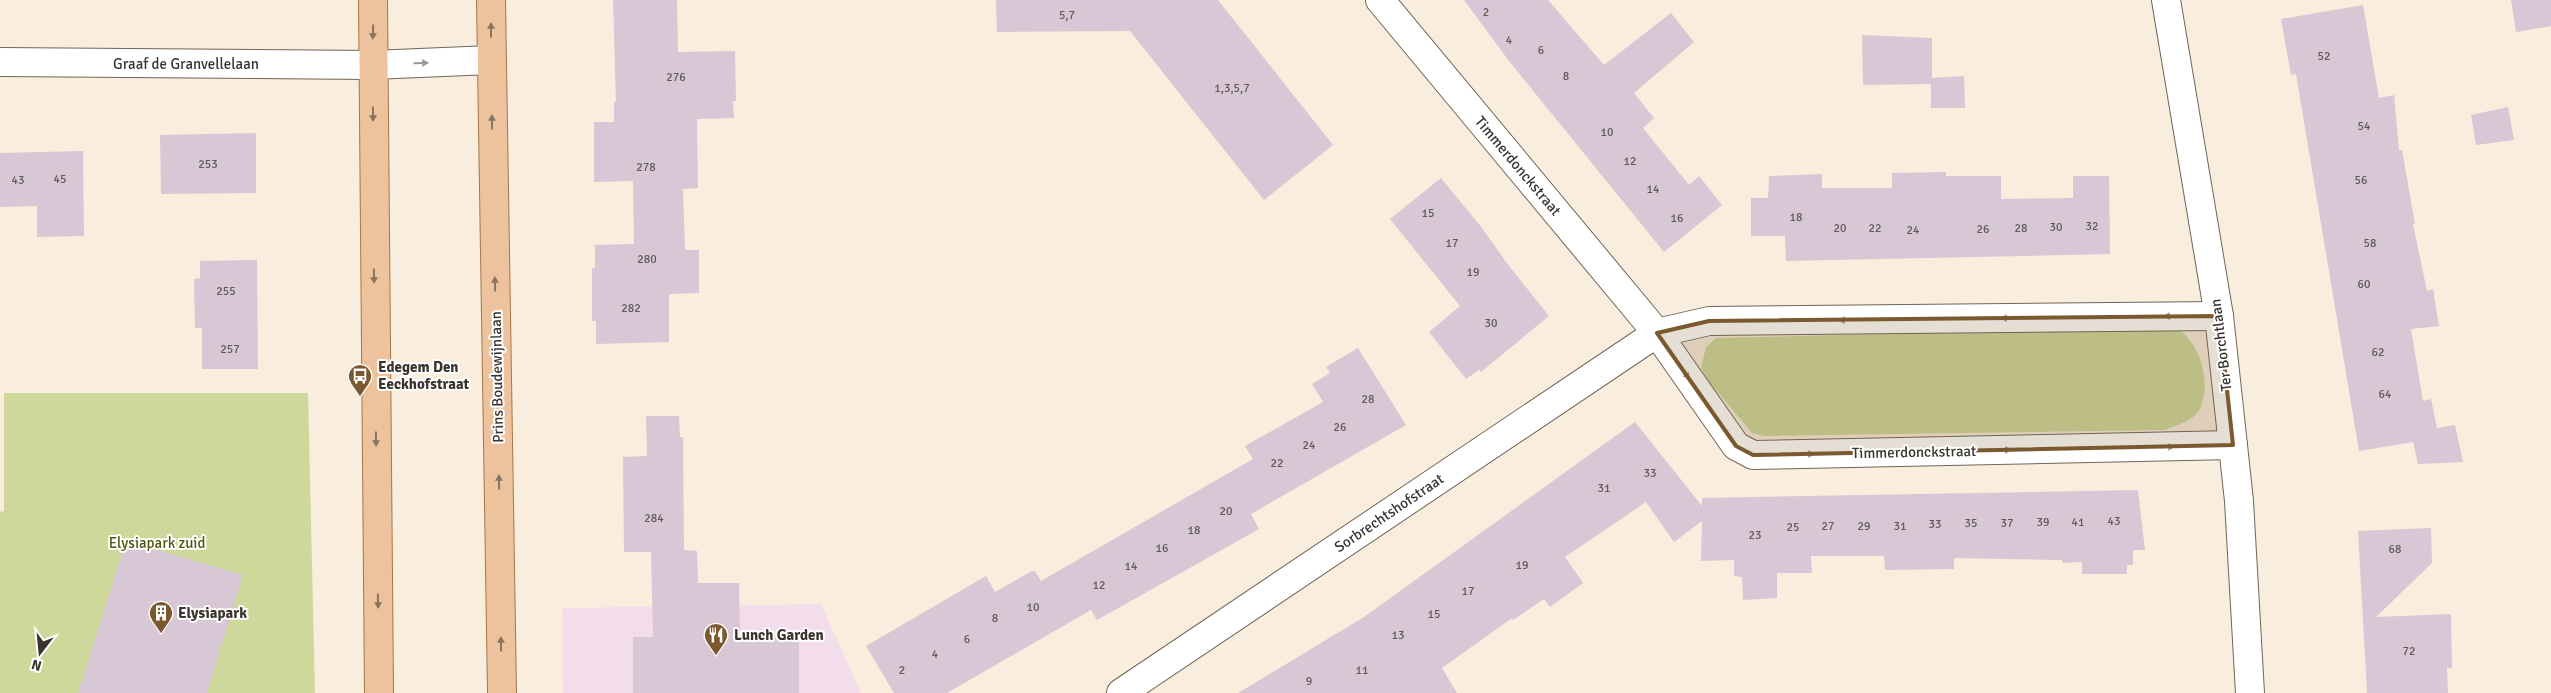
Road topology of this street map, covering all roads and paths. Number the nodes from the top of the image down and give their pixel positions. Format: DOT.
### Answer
graph roads {
  1 [pos="373,0"];
  2 [pos="491,0"];
  3 [pos="1380,0"];
  4 [pos="2166,0"];
  5 [pos="491,60"];
  6 [pos="0,62"];
  7 [pos="372,65"];
  8 [pos="2219,316"];
  9 [pos="1657,333"];
  10 [pos="2232,446"];
  11 [pos="379,693"];
  12 [pos="502,693"];
  13 [pos="1121,693"];
  14 [pos="2250,693"];
  1 -- 7 [label="main road, one-way"];
  5 -- 2 [label="main road, Prins Boudewijnlaan, one-way"];
  3 -- 9 [label="street, Timmerdonckstraat"];
  4 -- 8 [label="street, Ter Borchtlaan"];
  7 -- 5 [label="street, one-way"];
  12 -- 5 [label="main road, Prins Boudewijnlaan, one-way"];
  6 -- 7 [label="street, Graaf de Granvellelaan"];
  7 -- 11 [label="main road, one-way"];
  8 -- 9 [label="street, one-way"];
  8 -- 10 [label="street, Ter Borchtlaan"];
  9 -- 10 [label="street, Timmerdonckstraat, one-way"];
  9 -- 13 [label="street, Sorbrechtshofstraat"];
  10 -- 14 [label="street, Ter Borchtlaan"];
}
